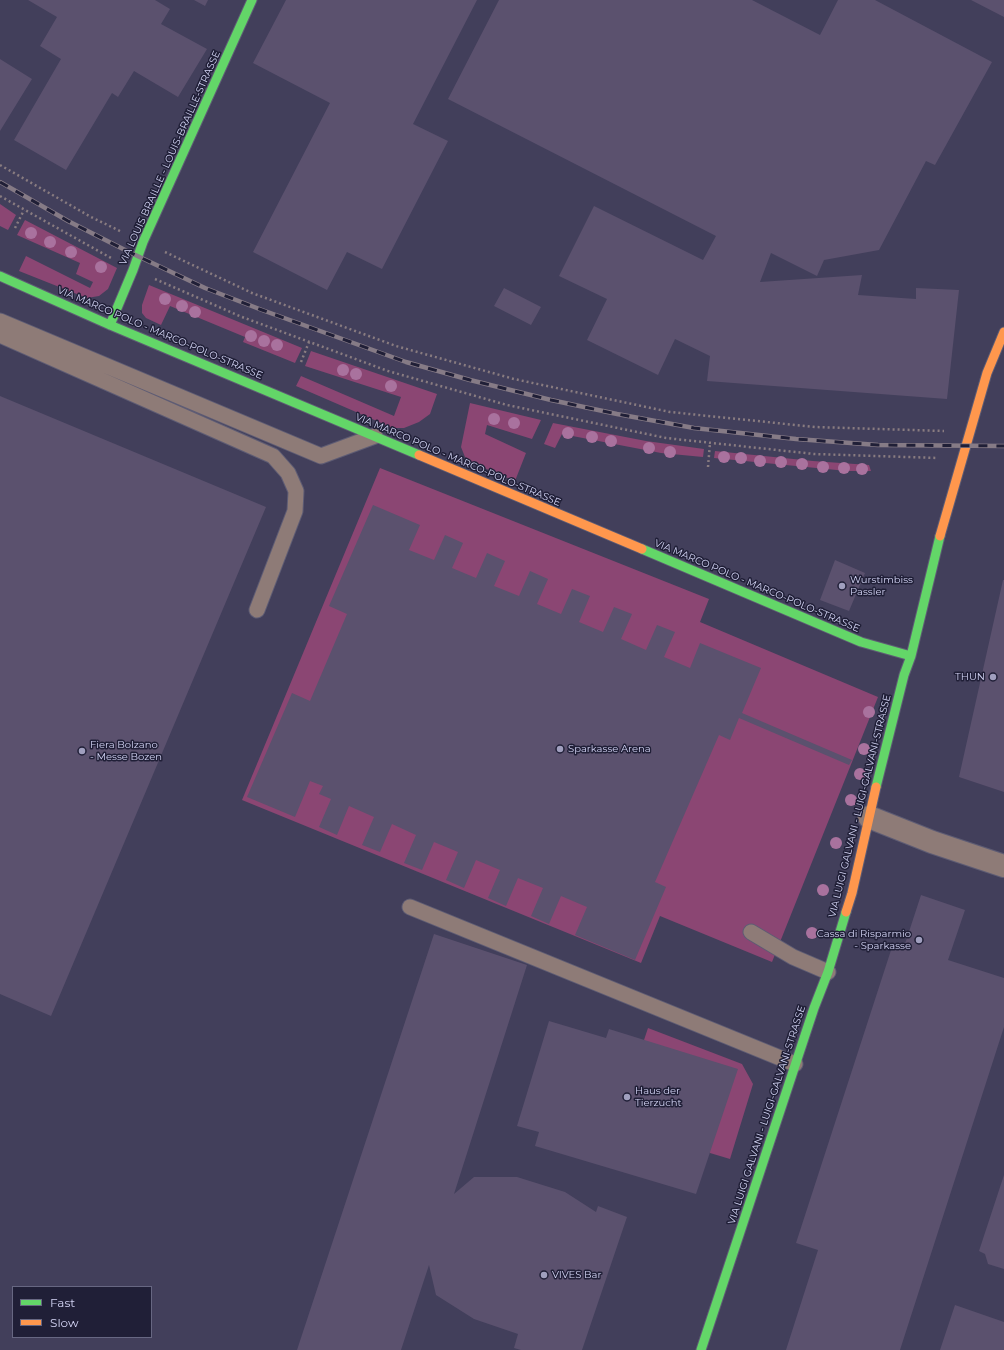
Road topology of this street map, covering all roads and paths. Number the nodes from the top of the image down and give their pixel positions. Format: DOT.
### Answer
graph roads {
  1 [pos="252,0"];
  2 [pos="0,165"];
  3 [pos="0,196"];
  4 [pos="24,210"];
  5 [pos="15,228"];
  6 [pos="143,242"];
  7 [pos="133,270"];
  8 [pos="0,276"];
  9 [pos="0,321"];
  10 [pos="110,325"];
  11 [pos="1004,332"];
  12 [pos="0,336"];
  13 [pos="309,342"];
  14 [pos="301,362"];
  15 [pos="970,432"];
  16 [pos="375,436"];
  17 [pos="710,443"];
  18 [pos="962,459"];
  19 [pos="708,466"];
  20 [pos="258,610"];
  21 [pos="911,656"];
  22 [pos="869,817"];
  23 [pos="1004,866"];
  24 [pos="410,907"];
  25 [pos="751,932"];
  26 [pos="828,972"];
  27 [pos="795,1064"];
  28 [pos="701,1350"];
  1 -- 6 [label="street, VIA LOUIS BRAILLE - LOUIS-BRAILLE-STRASSE"];
  2 -- 6 [label="path"];
  3 -- 4 [label="path"];
  4 -- 5 [label="path"];
  4 -- 7 [label="path"];
  6 -- 7 [label="street, VIA LOUIS BRAILLE - LOUIS-BRAILLE-STRASSE"];
  6 -- 15 [label="path"];
  7 -- 10 [label="street, VIA LOUIS BRAILLE - LOUIS-BRAILLE-STRASSE"];
  7 -- 13 [label="path"];
  8 -- 10 [label="street, VIA MARCO POLO - MARCO-POLO-STRASSE"];
  9 -- 16 [label="lane"];
  10 -- 16 [label="street, VIA MARCO POLO - MARCO-POLO-STRASSE"];
  11 -- 15 [label="street, VIA LUIGI GALVANI - LUIGI-GALVANI-STRASSE"];
  12 -- 20 [label="lane"];
  13 -- 14 [label="path"];
  13 -- 17 [label="path"];
  15 -- 18 [label="street, VIA LUIGI GALVANI - LUIGI-GALVANI-STRASSE"];
  16 -- 21 [label="street, VIA MARCO POLO - MARCO-POLO-STRASSE"];
  17 -- 18 [label="path"];
  17 -- 19 [label="path"];
  18 -- 21 [label="street, VIA LUIGI GALVANI - LUIGI-GALVANI-STRASSE"];
  21 -- 22 [label="street, VIA LUIGI GALVANI - LUIGI-GALVANI-STRASSE"];
  22 -- 23 [label="street"];
  22 -- 26 [label="street, VIA LUIGI GALVANI - LUIGI-GALVANI-STRASSE"];
  24 -- 27 [label="lane"];
  25 -- 26 [label="lane"];
  26 -- 27 [label="street, VIA LUIGI GALVANI - LUIGI-GALVANI-STRASSE"];
  27 -- 28 [label="street, VIA LUIGI GALVANI - LUIGI-GALVANI-STRASSE"];
}
